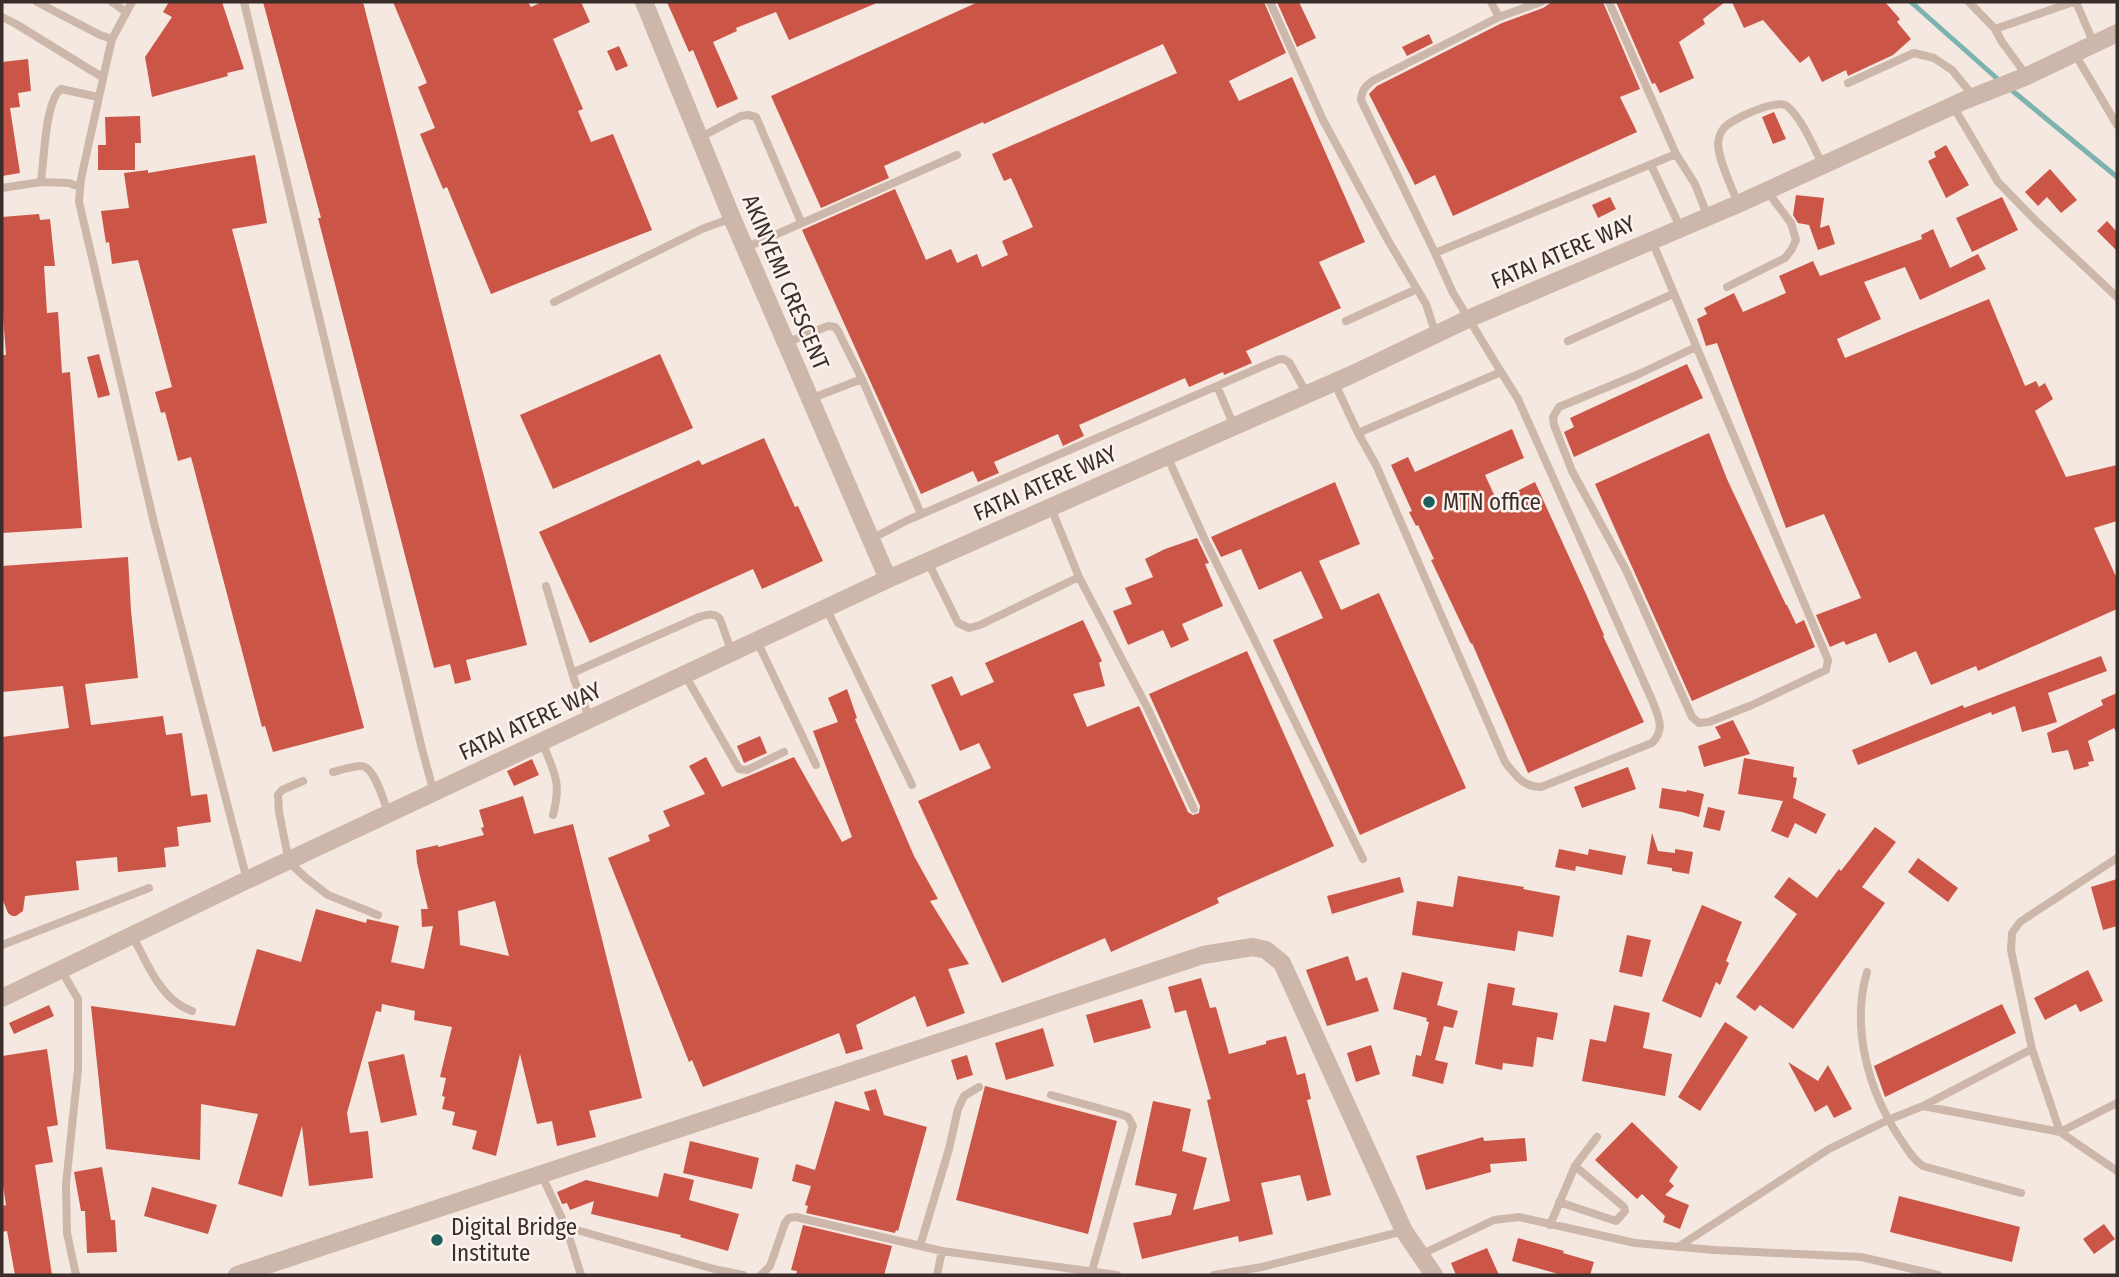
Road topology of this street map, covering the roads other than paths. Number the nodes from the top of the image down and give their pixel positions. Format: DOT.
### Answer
graph roads {
  1 [pos="37,2"];
  2 [pos="112,2"];
  3 [pos="132,2"];
  4 [pos="244,2"];
  5 [pos="644,2"];
  6 [pos="1270,2"];
  7 [pos="1491,2"];
  8 [pos="1541,2"];
  9 [pos="1609,2"];
  10 [pos="1969,2"];
  11 [pos="2074,2"];
  12 [pos="126,12"];
  13 [pos="2,17"];
  14 [pos="1499,17"];
  15 [pos="1996,29"];
  16 [pos="2117,33"];
  17 [pos="113,39"];
  18 [pos="2094,45"];
  19 [pos="2075,54"];
  20 [pos="2027,76"];
  21 [pos="102,77"];
  22 [pos="1848,83"];
  23 [pos="98,97"];
  24 [pos="1974,97"];
  25 [pos="1953,106"];
  26 [pos="2117,125"];
  27 [pos="699,138"];
  28 [pos="1675,154"];
  29 [pos="957,155"];
  30 [pos="1651,165"];
  31 [pos="1823,166"];
  32 [pos="41,182"];
  33 [pos="80,187"];
  34 [pos="2,188"];
  35 [pos="1767,191"];
  36 [pos="1738,204"];
  37 [pos="1708,217"];
  38 [pos="732,218"];
  39 [pos="802,222"];
  40 [pos="1681,229"];
  41 [pos="1652,241"];
  42 [pos="745,248"];
  43 [pos="1436,253"];
  44 [pos="1727,287"];
  45 [pos="1417,289"];
  46 [pos="1673,294"];
  47 [pos="2117,298"];
  48 [pos="554,302"];
  49 [pos="1468,319"];
  50 [pos="1346,321"];
  51 [pos="1436,335"];
  52 [pos="1568,341"];
  53 [pos="786,343"];
  54 [pos="1696,347"];
  55 [pos="1501,372"];
  56 [pos="862,379"];
  57 [pos="1334,382"];
  58 [pos="1217,386"];
  59 [pos="1307,394"];
  60 [pos="810,399"];
  61 [pos="1234,426"];
  62 [pos="1358,433"];
  63 [pos="1167,456"];
  64 [pos="1051,508"];
  65 [pos="921,514"];
  66 [pos="872,539"];
  67 [pos="928,562"];
  68 [pos="1079,577"];
  69 [pos="888,579"];
  70 [pos="546,586"];
  71 [pos="826,608"];
  72 [pos="757,640"];
  73 [pos="732,653"];
  74 [pos="572,673"];
  75 [pos="685,675"];
  76 [pos="590,719"];
  77 [pos="542,742"];
  78 [pos="784,752"];
  79 [pos="816,765"];
  80 [pos="333,772"];
  81 [pos="303,781"];
  82 [pos="912,785"];
  83 [pos="434,793"];
  84 [pos="1194,809"];
  85 [pos="389,815"];
  86 [pos="553,815"];
  87 [pos="2117,858"];
  88 [pos="1363,859"];
  89 [pos="289,862"];
  90 [pos="247,880"];
  91 [pos="149,888"];
  92 [pos="378,915"];
  93 [pos="132,935"];
  94 [pos="2,945"];
  95 [pos="61,970"];
  96 [pos="1867,972"];
  97 [pos="2,998"];
  98 [pos="192,1011"];
  99 [pos="2032,1049"];
  100 [pos="979,1087"];
  101 [pos="1051,1095"];
  102 [pos="2117,1103"];
  103 [pos="1923,1106"];
  104 [pos="1888,1120"];
  105 [pos="2060,1132"];
  106 [pos="1597,1138"];
  107 [pos="1575,1166"];
  108 [pos="2117,1171"];
  109 [pos="542,1176"];
  110 [pos="2021,1193"];
  111 [pos="1559,1202"];
  112 [pos="1550,1225"];
  113 [pos="566,1227"];
  114 [pos="1404,1231"];
  115 [pos="920,1246"];
  116 [pos="1678,1247"];
  117 [pos="942,1251"];
  118 [pos="1420,1255"];
  119 [pos="1092,1271"];
  120 [pos="717,1273"];
  121 [pos="76,1275"];
  122 [pos="237,1275"];
  123 [pos="582,1275"];
  124 [pos="743,1275"];
  125 [pos="761,1275"];
  126 [pos="937,1275"];
  127 [pos="1117,1275"];
  128 [pos="1214,1275"];
  129 [pos="1434,1275"];
  130 [pos="1938,1275"];
  1 -- 17 [label="lane"];
  2 -- 12 [label="lane"];
  3 -- 12 [label="lane"];
  4 -- 83 [label="lane"];
  5 -- 27 [label="street, AKINYEMI CRESCENT"];
  6 -- 45 [label="lane"];
  7 -- 14 [label="lane"];
  8 -- 14 [label="lane"];
  9 -- 28 [label="lane"];
  10 -- 15 [label="lane"];
  11 -- 15 [label="lane"];
  11 -- 18 [label="lane"];
  12 -- 17 [label="lane"];
  13 -- 21 [label="lane"];
  14 -- 43 [label="lane"];
  15 -- 20 [label="lane"];
  16 -- 18 [label="street, FATAI ATERE WAY"];
  17 -- 21 [label="lane"];
  18 -- 19 [label="street, FATAI ATERE WAY"];
  19 -- 20 [label="street, FATAI ATERE WAY"];
  19 -- 26 [label="lane"];
  20 -- 24 [label="street, FATAI ATERE WAY"];
  21 -- 23 [label="lane"];
  22 -- 24 [label="lane"];
  23 -- 32 [label="lane"];
  23 -- 33 [label="lane"];
  24 -- 25 [label="street, FATAI ATERE WAY"];
  25 -- 31 [label="street, FATAI ATERE WAY"];
  25 -- 47 [label="lane"];
  27 -- 38 [label="street, AKINYEMI CRESCENT"];
  27 -- 39 [label="lane"];
  28 -- 30 [label="lane"];
  28 -- 37 [label="lane"];
  29 -- 39 [label="lane"];
  30 -- 40 [label="lane"];
  30 -- 43 [label="lane"];
  31 -- 35 [label="street, FATAI ATERE WAY"];
  31 -- 36 [label="lane"];
  32 -- 33 [label="lane"];
  32 -- 34 [label="lane"];
  33 -- 90 [label="lane"];
  35 -- 36 [label="street, FATAI ATERE WAY"];
  35 -- 44 [label="lane"];
  36 -- 37 [label="street, FATAI ATERE WAY"];
  37 -- 40 [label="street, FATAI ATERE WAY"];
  38 -- 42 [label="street, AKINYEMI CRESCENT"];
  38 -- 48 [label="lane"];
  39 -- 42 [label="lane"];
  40 -- 41 [label="street, FATAI ATERE WAY"];
  41 -- 46 [label="lane"];
  41 -- 49 [label="street, FATAI ATERE WAY"];
  42 -- 53 [label="street, AKINYEMI CRESCENT"];
  43 -- 49 [label="lane"];
  45 -- 50 [label="lane"];
  45 -- 51 [label="lane"];
  46 -- 52 [label="lane"];
  46 -- 54 [label="lane"];
  49 -- 51 [label="street, FATAI ATERE WAY"];
  49 -- 55 [label="lane"];
  51 -- 57 [label="street, FATAI ATERE WAY"];
  53 -- 56 [label="lane"];
  53 -- 60 [label="street, AKINYEMI CRESCENT"];
  54 -- 54 [label="lane"];
  55 -- 62 [label="lane"];
  55 -- 62 [label="lane"];
  56 -- 60 [label="lane"];
  56 -- 65 [label="lane"];
  57 -- 59 [label="street, FATAI ATERE WAY"];
  57 -- 62 [label="lane"];
  58 -- 59 [label="lane"];
  58 -- 61 [label="lane"];
  58 -- 65 [label="lane"];
  59 -- 61 [label="street, FATAI ATERE WAY"];
  60 -- 66 [label="street, AKINYEMI CRESCENT"];
  61 -- 63 [label="street, FATAI ATERE WAY"];
  63 -- 64 [label="street, FATAI ATERE WAY"];
  63 -- 88 [label="lane"];
  64 -- 67 [label="street, FATAI ATERE WAY"];
  64 -- 68 [label="lane"];
  65 -- 66 [label="lane"];
  66 -- 69 [label="street, AKINYEMI CRESCENT"];
  67 -- 68 [label="lane"];
  67 -- 69 [label="street, FATAI ATERE WAY"];
  68 -- 84 [label="lane"];
  69 -- 71 [label="street, FATAI ATERE WAY"];
  70 -- 74 [label="lane"];
  71 -- 72 [label="street, FATAI ATERE WAY"];
  71 -- 82 [label="lane"];
  72 -- 73 [label="street, FATAI ATERE WAY"];
  72 -- 79 [label="lane"];
  73 -- 74 [label="lane"];
  73 -- 75 [label="street, FATAI ATERE WAY"];
  74 -- 76 [label="lane"];
  75 -- 76 [label="street, FATAI ATERE WAY"];
  75 -- 78 [label="lane"];
  76 -- 77 [label="street, FATAI ATERE WAY"];
  77 -- 83 [label="street, FATAI ATERE WAY"];
  77 -- 86 [label="lane"];
  80 -- 85 [label="lane"];
  81 -- 89 [label="lane"];
  83 -- 85 [label="street, FATAI ATERE WAY"];
  85 -- 89 [label="street, FATAI ATERE WAY"];
  87 -- 99 [label="lane"];
  89 -- 90 [label="street, FATAI ATERE WAY"];
  89 -- 92 [label="lane"];
  90 -- 93 [label="street, FATAI ATERE WAY"];
  91 -- 94 [label="lane"];
  93 -- 95 [label="street, FATAI ATERE WAY"];
  93 -- 98 [label="lane"];
  95 -- 97 [label="street, FATAI ATERE WAY"];
  95 -- 121 [label="lane"];
  96 -- 104 [label="lane"];
  99 -- 103 [label="lane"];
  99 -- 105 [label="lane"];
  100 -- 115 [label="lane"];
  101 -- 119 [label="lane"];
  102 -- 105 [label="lane"];
  103 -- 104 [label="lane"];
  103 -- 105 [label="lane"];
  104 -- 110 [label="lane"];
  104 -- 116 [label="lane"];
  105 -- 108 [label="lane"];
  106 -- 107 [label="lane"];
  107 -- 111 [label="lane"];
  107 -- 111 [label="lane"];
  109 -- 113 [label="lane"];
  109 -- 114 [label="street"];
  109 -- 122 [label="street"];
  111 -- 112 [label="lane"];
  112 -- 116 [label="lane"];
  112 -- 118 [label="lane"];
  113 -- 120 [label="lane"];
  113 -- 123 [label="lane"];
  114 -- 118 [label="street"];
  114 -- 128 [label="lane"];
  115 -- 117 [label="lane"];
  115 -- 125 [label="lane"];
  116 -- 130 [label="lane"];
  117 -- 119 [label="lane"];
  117 -- 126 [label="lane"];
  118 -- 129 [label="street"];
  119 -- 127 [label="lane"];
  120 -- 124 [label="lane"];
}
